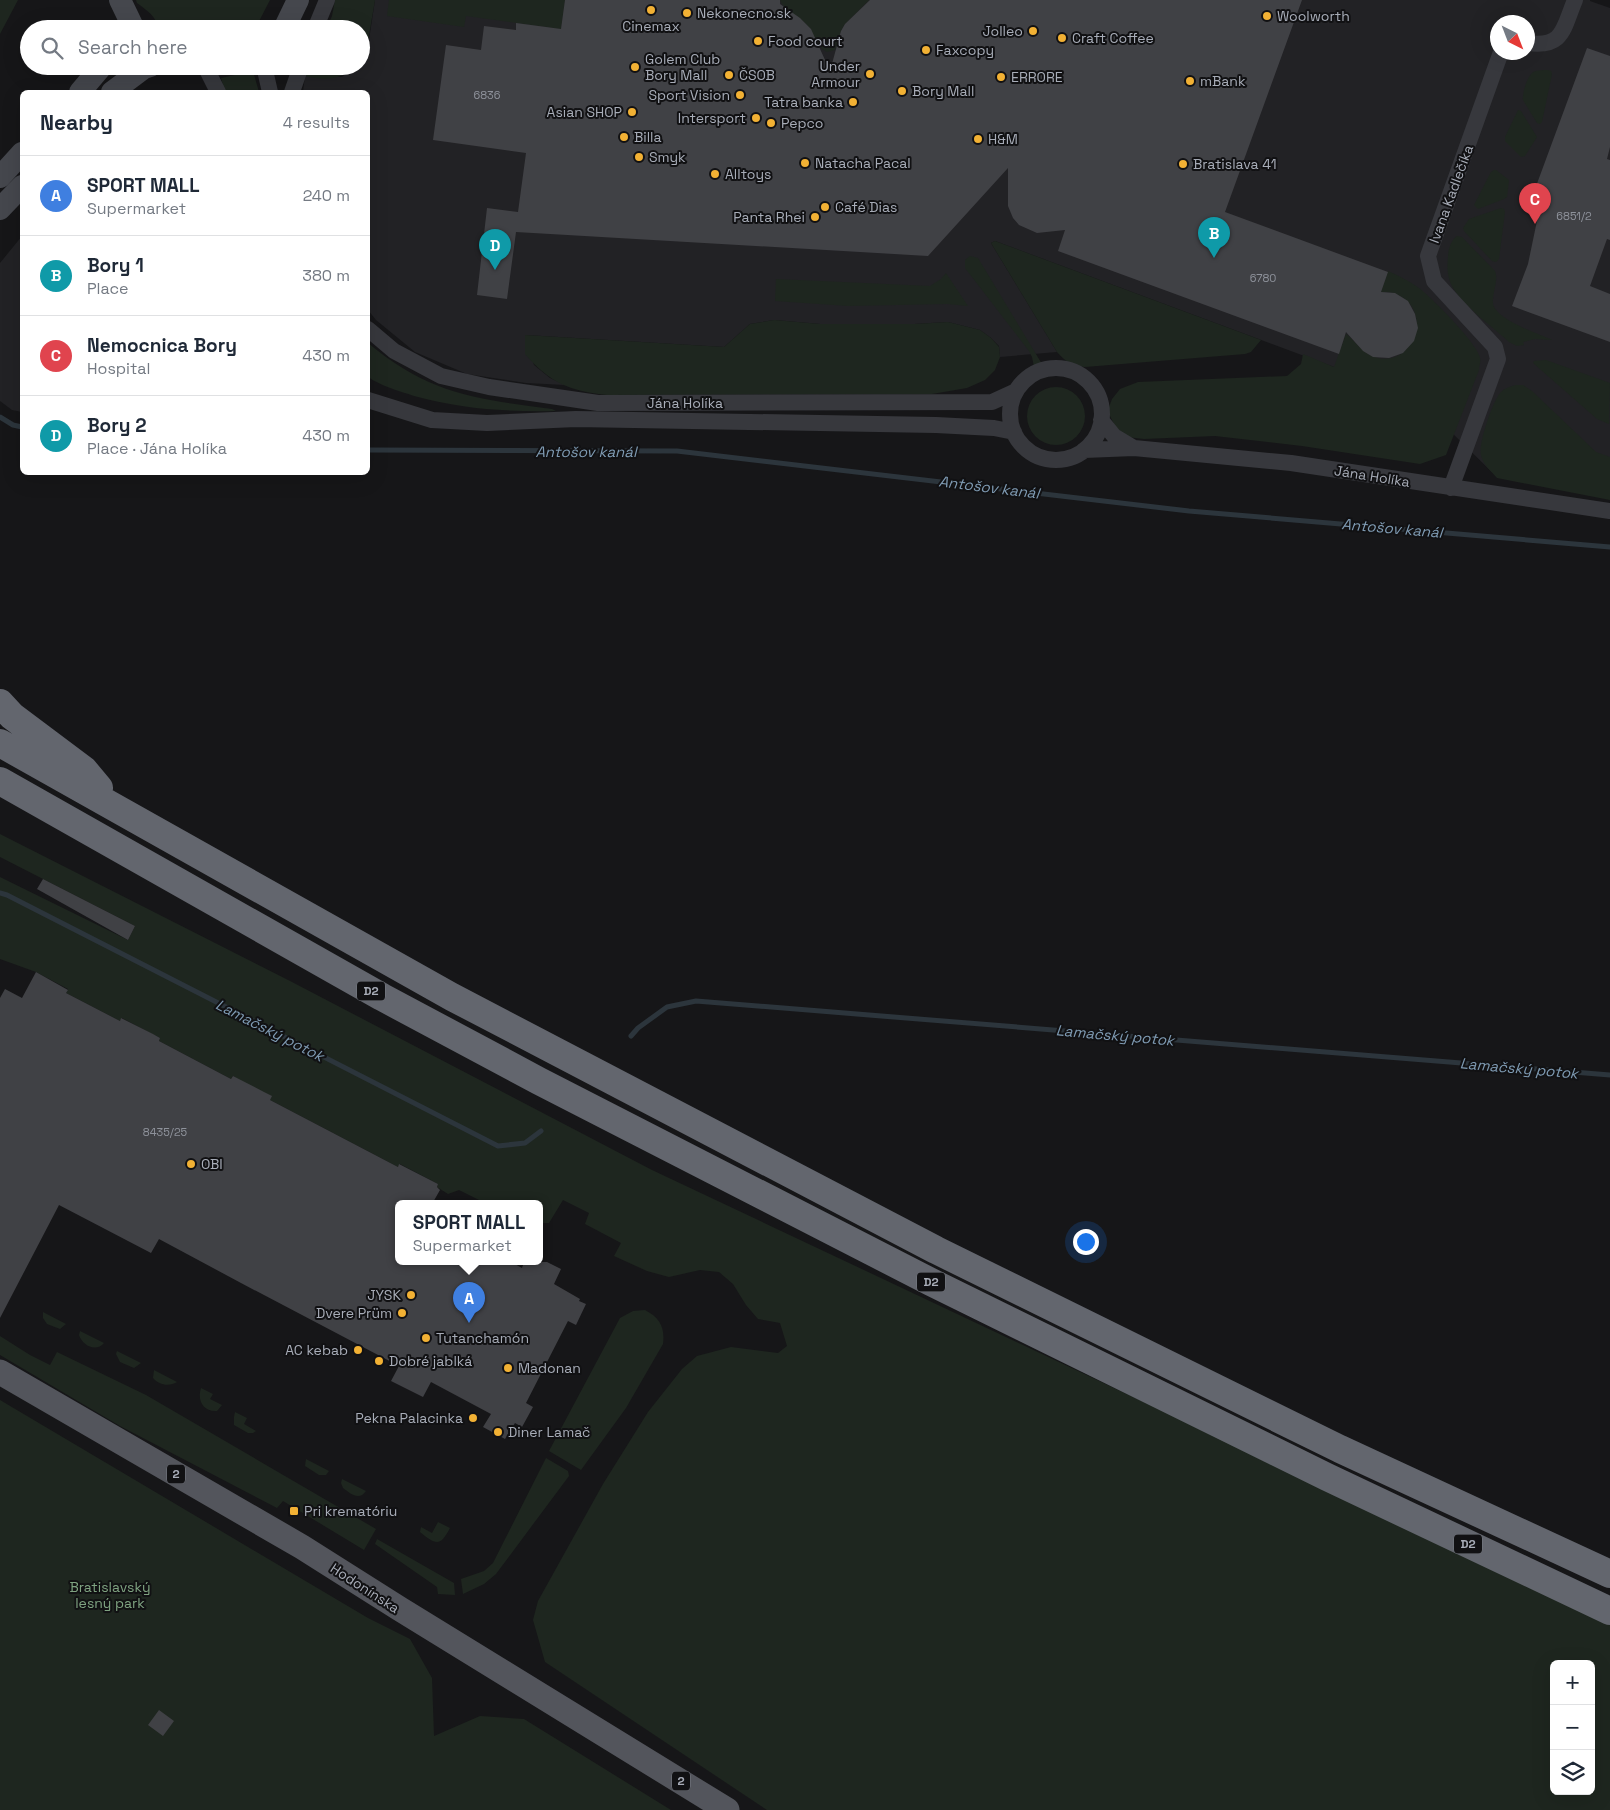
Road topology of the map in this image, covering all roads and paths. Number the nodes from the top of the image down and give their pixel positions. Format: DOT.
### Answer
graph roads {
  1 [pos="298,0"];
  2 [pos="327,0"];
  3 [pos="1574,0"];
  4 [pos="288,20"];
  5 [pos="319,20"];
  6 [pos="1535,43"];
  7 [pos="1498,60"];
  8 [pos="94,75"];
  9 [pos="135,75"];
  10 [pos="210,75"];
  11 [pos="266,75"];
  12 [pos="298,75"];
  13 [pos="82,90"];
  14 [pos="115,90"];
  15 [pos="217,90"];
  16 [pos="270,90"];
  17 [pos="293,90"];
  18 [pos="20,155"];
  19 [pos="0,177"];
  20 [pos="20,188"];
  21 [pos="0,209"];
  22 [pos="370,331"];
  23 [pos="1016,391"];
  24 [pos="370,401"];
  25 [pos="1101,420"];
  26 [pos="1014,432"];
  27 [pos="1134,448"];
  28 [pos="1084,450"];
  29 [pos="1451,488"];
  30 [pos="1610,511"];
  31 [pos="0,703"];
  32 [pos="0,743"];
  33 [pos="0,781"];
  34 [pos="0,802"];
  35 [pos="118,810"];
  36 [pos="68,820"];
  37 [pos="0,1372"];
  38 [pos="1610,1574"];
  39 [pos="1610,1611"];
  40 [pos="727,1810"];
  1 -- 4 [label="main road"];
  2 -- 5 [label="street"];
  3 -- 6 [label="street"];
  7 -- 29 [label="street, Ivana Kadlečíka"];
  8 -- 13 [label="main road"];
  9 -- 14 [label="main road"];
  10 -- 15 [label="street"];
  11 -- 16 [label="street"];
  12 -- 17 [label="street"];
  18 -- 19 [label="main road"];
  20 -- 21 [label="main road"];
  22 -- 23 [label="street, Jána Holíka"];
  23 -- 25 [label="street"];
  23 -- 26 [label="street"];
  24 -- 26 [label="street, Jána Holíka"];
  25 -- 27 [label="street, Jána Holíka"];
  25 -- 28 [label="street"];
  26 -- 28 [label="street"];
  27 -- 28 [label="street, Jána Holíka"];
  27 -- 29 [label="street, Jána Holíka"];
  29 -- 30 [label="street, Jána Holíka"];
  31 -- 35 [label="highway"];
  32 -- 35 [label="highway, D2"];
  33 -- 36 [label="highway, D2"];
  34 -- 36 [label="highway"];
  35 -- 38 [label="highway, D2"];
  36 -- 39 [label="highway, D2"];
  37 -- 40 [label="main road, Hodonínska / 2"];
}
